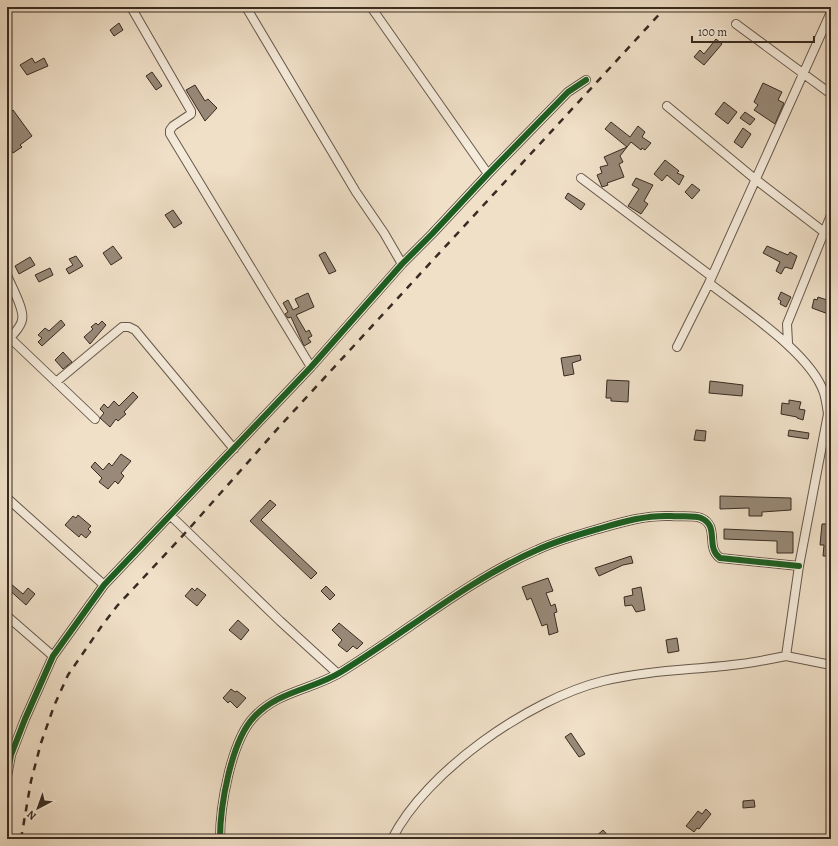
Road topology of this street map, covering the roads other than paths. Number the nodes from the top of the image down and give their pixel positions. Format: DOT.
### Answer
graph roads {
  1 [pos="131,7"];
  2 [pos="246,7"];
  3 [pos="371,7"];
  4 [pos="831,12"];
  5 [pos="736,24"];
  6 [pos="803,73"];
  7 [pos="586,80"];
  8 [pos="831,94"];
  9 [pos="667,106"];
  10 [pos="488,174"];
  11 [pos="581,178"];
  12 [pos="755,179"];
  13 [pos="831,215"];
  14 [pos="824,232"];
  15 [pos="402,264"];
  16 [pos="7,276"];
  17 [pos="710,280"];
  18 [pos="8,339"];
  19 [pos="788,343"];
  20 [pos="677,347"];
  21 [pos="311,367"];
  22 [pos="56,382"];
  23 [pos="95,419"];
  24 [pos="828,431"];
  25 [pos="234,449"];
  26 [pos="7,498"];
  27 [pos="170,516"];
  28 [pos="799,566"];
  29 [pos="104,585"];
  30 [pos="7,616"];
  31 [pos="53,656"];
  32 [pos="786,656"];
  33 [pos="831,665"];
  34 [pos="338,674"];
  35 [pos="7,776"];
  36 [pos="220,839"];
  37 [pos="392,839"];
  1 -- 21 [label="street"];
  2 -- 15 [label="street"];
  3 -- 10 [label="street"];
  4 -- 6 [label="street"];
  5 -- 6 [label="street"];
  6 -- 8 [label="street"];
  6 -- 12 [label="street"];
  7 -- 10 [label="street"];
  9 -- 12 [label="street"];
  10 -- 15 [label="street"];
  11 -- 17 [label="street"];
  12 -- 14 [label="street"];
  12 -- 17 [label="street"];
  13 -- 14 [label="street"];
  14 -- 19 [label="street"];
  15 -- 21 [label="street"];
  16 -- 18 [label="street"];
  17 -- 19 [label="street"];
  17 -- 20 [label="street"];
  18 -- 22 [label="street"];
  19 -- 24 [label="street"];
  21 -- 25 [label="street"];
  22 -- 23 [label="street"];
  22 -- 25 [label="street"];
  24 -- 28 [label="street"];
  25 -- 27 [label="street"];
  26 -- 29 [label="street"];
  27 -- 29 [label="street"];
  27 -- 34 [label="street"];
  28 -- 32 [label="street"];
  28 -- 34 [label="street"];
  29 -- 31 [label="street"];
  30 -- 31 [label="street"];
  31 -- 35 [label="street"];
  32 -- 33 [label="street"];
  32 -- 37 [label="street"];
  34 -- 36 [label="street"];
}
